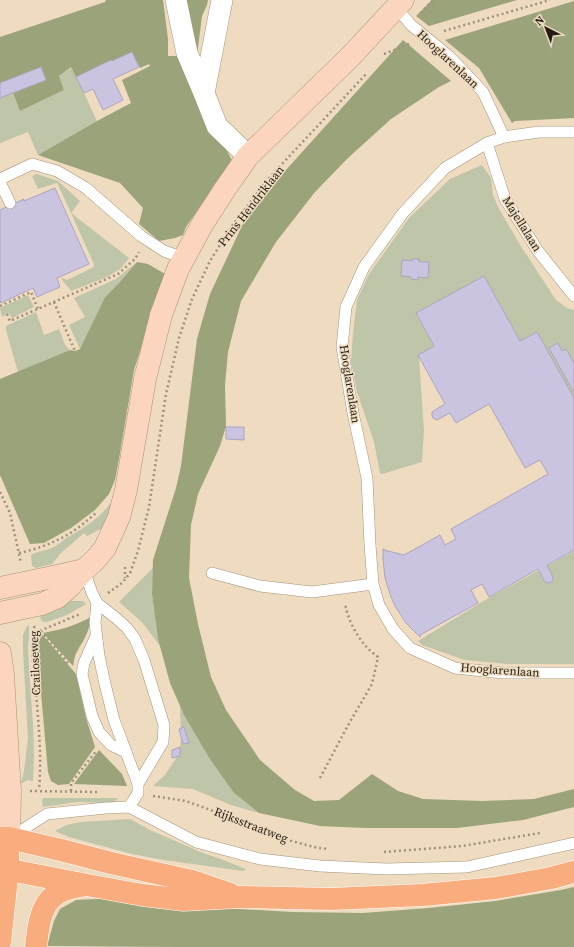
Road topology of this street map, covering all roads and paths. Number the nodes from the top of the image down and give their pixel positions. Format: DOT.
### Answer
graph roads {
  1 [pos="176,0"];
  2 [pos="222,0"];
  3 [pos="433,0"];
  4 [pos="550,0"];
  5 [pos="400,4"];
  6 [pos="411,25"];
  7 [pos="425,37"];
  8 [pos="388,49"];
  9 [pos="370,68"];
  10 [pos="204,93"];
  11 [pos="574,134"];
  12 [pos="504,136"];
  13 [pos="487,143"];
  14 [pos="248,156"];
  15 [pos="0,181"];
  16 [pos="10,203"];
  17 [pos="147,240"];
  18 [pos="184,258"];
  19 [pos="574,296"];
  20 [pos="54,302"];
  21 [pos="0,306"];
  22 [pos="38,309"];
  23 [pos="7,314"];
  24 [pos="75,351"];
  25 [pos="0,492"];
  26 [pos="149,507"];
  27 [pos="98,511"];
  28 [pos="19,553"];
  29 [pos="125,567"];
  30 [pos="84,570"];
  31 [pos="212,573"];
  32 [pos="125,579"];
  33 [pos="24,582"];
  34 [pos="373,584"];
  35 [pos="0,588"];
  36 [pos="342,588"];
  37 [pos="96,603"];
  38 [pos="30,607"];
  39 [pos="0,613"];
  40 [pos="41,631"];
  41 [pos="96,635"];
  42 [pos="0,653"];
  43 [pos="574,673"];
  44 [pos="82,674"];
  45 [pos="107,740"];
  46 [pos="126,752"];
  47 [pos="320,778"];
  48 [pos="138,789"];
  49 [pos="71,791"];
  50 [pos="100,792"];
  51 [pos="130,807"];
  52 [pos="544,832"];
  53 [pos="3,840"];
  54 [pos="574,843"];
  55 [pos="333,849"];
  56 [pos="377,852"];
  57 [pos="4,868"];
  58 [pos="574,872"];
  59 [pos="87,885"];
  60 [pos="240,897"];
  61 [pos="0,942"];
  62 [pos="36,947"];
  1 -- 10 [label="street"];
  2 -- 10 [label="street"];
  3 -- 6 [label="path"];
  4 -- 7 [label="path"];
  5 -- 6 [label="lane, Hooglarenlaan"];
  5 -- 14 [label="main road"];
  6 -- 7 [label="lane, Hooglarenlaan"];
  7 -- 8 [label="path"];
  7 -- 12 [label="lane, Hooglarenlaan"];
  9 -- 26 [label="path, Prins Hendriklaan"];
  10 -- 14 [label="street"];
  11 -- 12 [label="lane"];
  12 -- 13 [label="lane"];
  13 -- 19 [label="lane, Majellalaan"];
  13 -- 34 [label="lane, Hooglarenlaan"];
  14 -- 18 [label="main road"];
  15 -- 16 [label="lane"];
  15 -- 17 [label="lane"];
  17 -- 18 [label="lane"];
  17 -- 20 [label="path"];
  18 -- 30 [label="main road"];
  20 -- 22 [label="path"];
  20 -- 24 [label="path"];
  21 -- 22 [label="path"];
  22 -- 23 [label="path"];
  25 -- 28 [label="path"];
  27 -- 28 [label="path"];
  28 -- 33 [label="path"];
  29 -- 32 [label="path"];
  30 -- 33 [label="main road"];
  30 -- 37 [label="lane"];
  30 -- 38 [label="main road"];
  31 -- 36 [label="lane"];
  33 -- 35 [label="main road"];
  34 -- 36 [label="lane"];
  34 -- 43 [label="lane, Hooglarenlaan"];
  36 -- 47 [label="path"];
  37 -- 41 [label="lane"];
  37 -- 48 [label="lane"];
  38 -- 39 [label="main road"];
  38 -- 49 [label="path, Crailoseweg"];
  40 -- 44 [label="path"];
  41 -- 44 [label="lane"];
  41 -- 46 [label="lane"];
  42 -- 53 [label="main road"];
  44 -- 45 [label="lane"];
  45 -- 46 [label="lane"];
  45 -- 49 [label="path"];
  46 -- 48 [label="lane"];
  48 -- 51 [label="lane"];
  48 -- 55 [label="path, Rijksstraatweg"];
  49 -- 50 [label="path"];
  51 -- 53 [label="lane"];
  51 -- 54 [label="lane, Rijksstraatweg"];
  52 -- 56 [label="path"];
  53 -- 57 [label="main road"];
  53 -- 60 [label="main road"];
  57 -- 59 [label="main road"];
  57 -- 61 [label="main road"];
  58 -- 60 [label="main road"];
  59 -- 60 [label="main road"];
  59 -- 62 [label="main road"];
}
